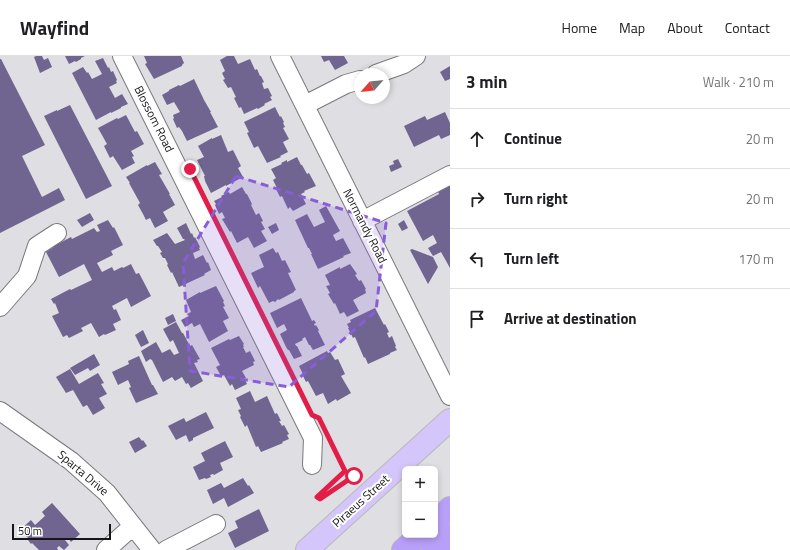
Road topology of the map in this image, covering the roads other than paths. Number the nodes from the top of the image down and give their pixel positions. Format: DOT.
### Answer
graph roads {
  1 [pos="122,56"];
  2 [pos="280,56"];
  3 [pos="416,56"];
  4 [pos="390,69"];
  5 [pos="354,82"];
  6 [pos="305,105"];
  7 [pos="450,175"];
  8 [pos="362,222"];
  9 [pos="57,233"];
  10 [pos="0,307"];
  11 [pos="450,396"];
  12 [pos="0,411"];
  13 [pos="450,420"];
  14 [pos="312,465"];
  15 [pos="450,508"];
  16 [pos="438,519"];
  17 [pos="216,524"];
  18 [pos="133,526"];
  19 [pos="450,536"];
  20 [pos="416,538"];
  21 [pos="106,550"];
  22 [pos="152,550"];
  23 [pos="166,550"];
  24 [pos="307,550"];
  25 [pos="402,550"];
  26 [pos="434,550"];
  1 -- 14 [label="street, Blossom Road"];
  2 -- 6 [label="street, Normandy Road"];
  3 -- 4 [label="street"];
  5 -- 6 [label="street"];
  6 -- 8 [label="street, Normandy Road"];
  7 -- 8 [label="street"];
  8 -- 11 [label="street, Normandy Road"];
  9 -- 10 [label="street"];
  12 -- 18 [label="street, Sparta Drive"];
  13 -- 24 [label="main road, Piraeus Street"];
  15 -- 16 [label="highway"];
  17 -- 23 [label="street"];
  18 -- 21 [label="street"];
  18 -- 22 [label="street, Sparta Drive"];
  19 -- 26 [label="highway"];
  20 -- 25 [label="highway"];
}
